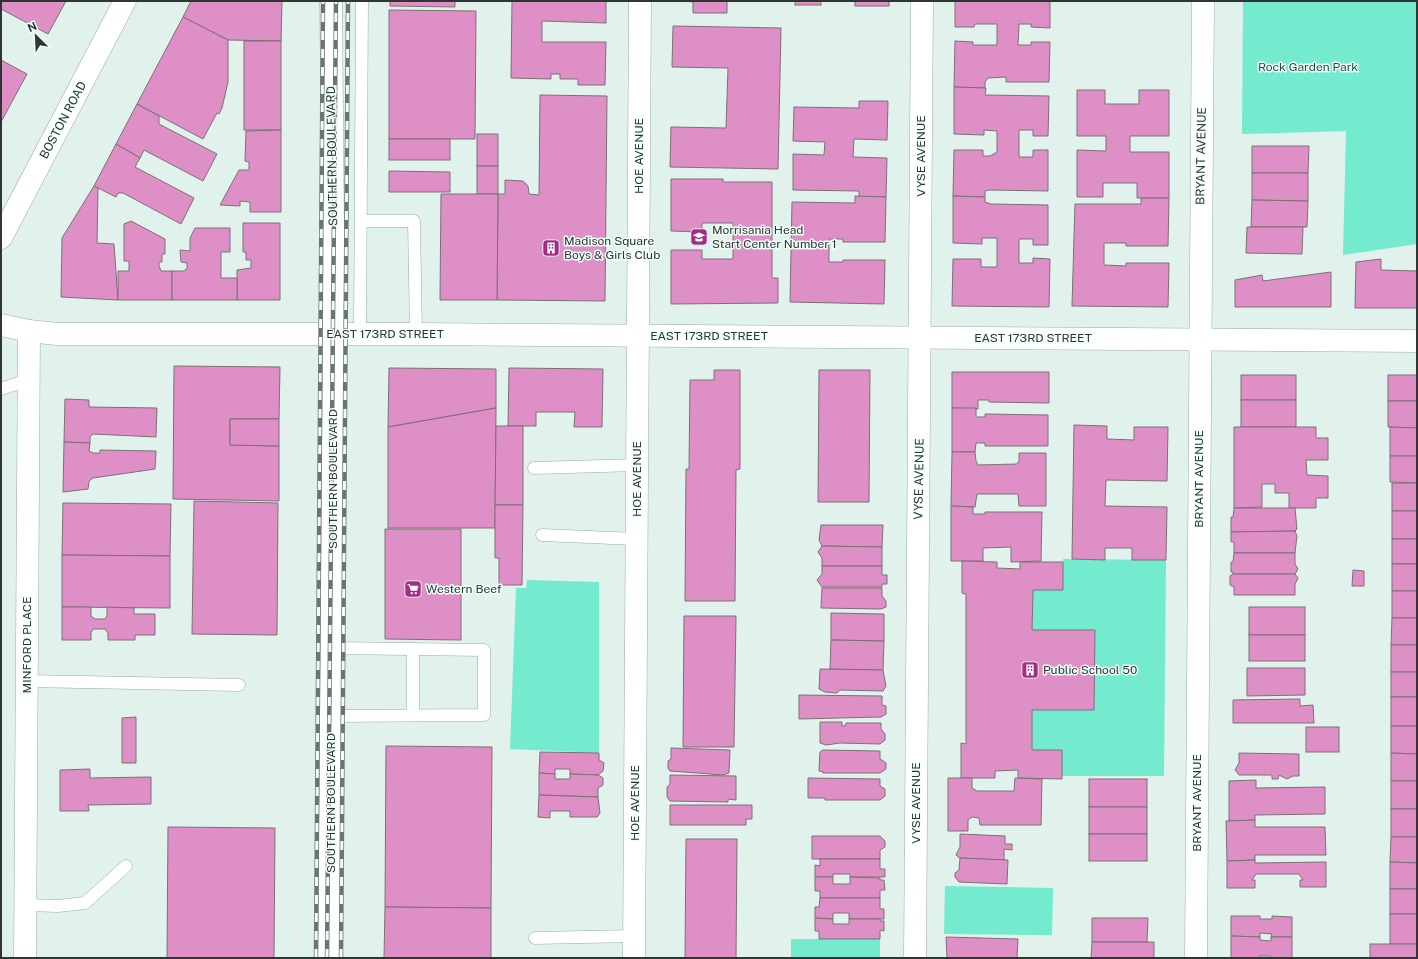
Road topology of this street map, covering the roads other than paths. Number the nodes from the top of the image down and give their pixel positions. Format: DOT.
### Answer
graph roads {
  1 [pos="125,1"];
  2 [pos="331,1"];
  3 [pos="362,1"];
  4 [pos="640,1"];
  5 [pos="922,1"];
  6 [pos="1203,1"];
  7 [pos="361,221"];
  8 [pos="1,238"];
  9 [pos="1,325"];
  10 [pos="28,331"];
  11 [pos="334,334"];
  12 [pos="360,334"];
  13 [pos="416,334"];
  14 [pos="637,336"];
  15 [pos="920,338"];
  16 [pos="1200,340"];
  17 [pos="1417,341"];
  18 [pos="28,380"];
  19 [pos="1,389"];
  20 [pos="637,465"];
  21 [pos="534,468"];
  22 [pos="542,535"];
  23 [pos="636,539"];
  24 [pos="332,648"];
  25 [pos="413,649"];
  26 [pos="27,681"];
  27 [pos="239,685"];
  28 [pos="413,715"];
  29 [pos="331,716"];
  30 [pos="126,866"];
  31 [pos="26,905"];
  32 [pos="634,936"];
  33 [pos="535,938"];
  34 [pos="26,958"];
  35 [pos="330,958"];
  36 [pos="634,958"];
  37 [pos="915,958"];
  38 [pos="1196,958"];
  1 -- 8 [label="street, BOSTON ROAD"];
  2 -- 11 [label="street, SOUTHERN BOULEVARD"];
  3 -- 7 [label="lane"];
  4 -- 14 [label="street, HOE AVENUE"];
  5 -- 15 [label="street, VYSE AVENUE"];
  6 -- 16 [label="street, BRYANT AVENUE"];
  7 -- 12 [label="lane"];
  7 -- 13 [label="lane"];
  9 -- 10 [label="street, EAST 173RD STREET"];
  10 -- 11 [label="street, EAST 173RD STREET"];
  10 -- 18 [label="street, MINFORD PLACE"];
  11 -- 12 [label="street, EAST 173RD STREET"];
  11 -- 24 [label="street, SOUTHERN BOULEVARD"];
  12 -- 13 [label="street, EAST 173RD STREET"];
  13 -- 14 [label="street, EAST 173RD STREET"];
  14 -- 15 [label="street, EAST 173RD STREET"];
  14 -- 20 [label="street, HOE AVENUE"];
  15 -- 16 [label="street, EAST 173RD STREET"];
  15 -- 37 [label="street, VYSE AVENUE"];
  16 -- 17 [label="street, EAST 173RD STREET"];
  16 -- 38 [label="street, BRYANT AVENUE"];
  18 -- 19 [label="lane"];
  18 -- 26 [label="street, MINFORD PLACE"];
  20 -- 21 [label="lane"];
  20 -- 23 [label="street, HOE AVENUE"];
  22 -- 23 [label="lane"];
  23 -- 32 [label="street, HOE AVENUE"];
  24 -- 25 [label="lane"];
  24 -- 29 [label="street, SOUTHERN BOULEVARD"];
  25 -- 28 [label="lane"];
  25 -- 28 [label="lane"];
  26 -- 27 [label="lane"];
  26 -- 31 [label="street, MINFORD PLACE"];
  28 -- 29 [label="lane"];
  29 -- 35 [label="street, SOUTHERN BOULEVARD"];
  30 -- 31 [label="lane"];
  31 -- 34 [label="street, MINFORD PLACE"];
  32 -- 33 [label="lane"];
  32 -- 36 [label="street, HOE AVENUE"];
}
